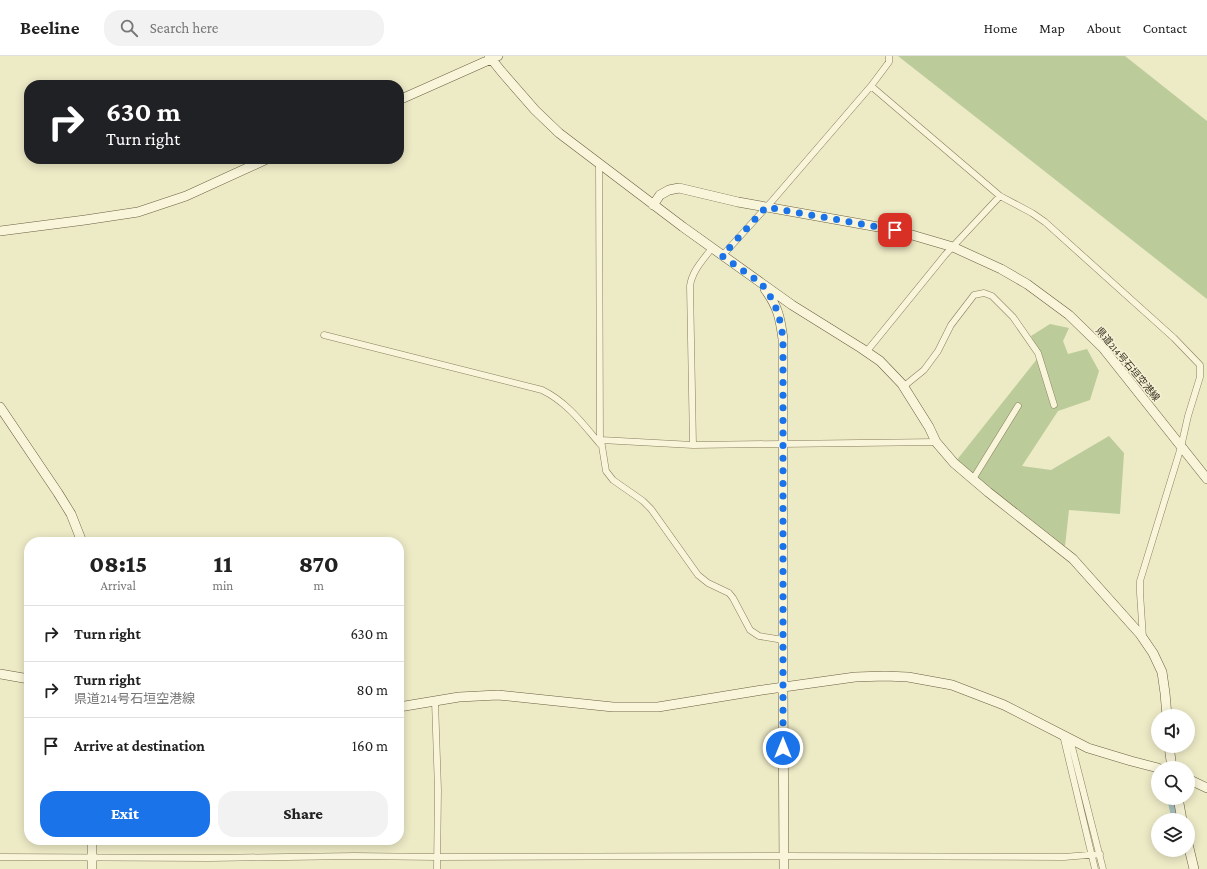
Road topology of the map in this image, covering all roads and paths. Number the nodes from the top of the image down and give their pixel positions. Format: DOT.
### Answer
graph roads {
  1 [pos="889,56"];
  2 [pos="493,57"];
  3 [pos="871,86"];
  4 [pos="404,98"];
  5 [pos="599,163"];
  6 [pos="256,164"];
  7 [pos="1000,196"];
  8 [pos="653,205"];
  9 [pos="766,207"];
  10 [pos="0,231"];
  11 [pos="953,247"];
  12 [pos="712,248"];
  13 [pos="722,256"];
  14 [pos="761,283"];
  15 [pos="324,335"];
  16 [pos="867,351"];
  17 [pos="903,387"];
  18 [pos="1054,405"];
  19 [pos="1018,406"];
  20 [pos="0,407"];
  21 [pos="601,442"];
  22 [pos="936,442"];
  23 [pos="783,444"];
  24 [pos="693,445"];
  25 [pos="1181,447"];
  26 [pos="973,479"];
  27 [pos="1207,479"];
  28 [pos="80,537"];
  29 [pos="1143,639"];
  30 [pos="783,640"];
  31 [pos="0,674"];
  32 [pos="24,678"];
  33 [pos="783,687"];
  34 [pos="436,701"];
  35 [pos="404,706"];
  36 [pos="1166,709"];
  37 [pos="1067,737"];
  38 [pos="1151,766"];
  39 [pos="1195,782"];
  40 [pos="1207,788"];
  41 [pos="92,845"];
  42 [pos="1100,854"];
  43 [pos="1092,855"];
  44 [pos="784,856"];
  45 [pos="0,857"];
  46 [pos="437,857"];
  47 [pos="1191,857"];
  48 [pos="92,858"];
  49 [pos="92,869"];
  50 [pos="437,869"];
  51 [pos="784,869"];
  52 [pos="1095,869"];
  53 [pos="1103,869"];
  54 [pos="1194,869"];
  1 -- 3 [label="street"];
  2 -- 4 [label="street"];
  2 -- 5 [label="street"];
  3 -- 7 [label="street"];
  3 -- 9 [label="street"];
  5 -- 8 [label="street"];
  5 -- 21 [label="street"];
  6 -- 10 [label="street"];
  7 -- 11 [label="street"];
  7 -- 25 [label="street"];
  8 -- 9 [label="street, 県道214号石垣空港線"];
  8 -- 12 [label="street"];
  9 -- 11 [label="street, 県道214号石垣空港線"];
  9 -- 13 [label="street"];
  11 -- 16 [label="street"];
  11 -- 25 [label="street, 県道214号石垣空港線"];
  12 -- 13 [label="street"];
  12 -- 24 [label="street"];
  13 -- 14 [label="street"];
  14 -- 16 [label="street"];
  14 -- 23 [label="street"];
  15 -- 21 [label="street"];
  16 -- 17 [label="street"];
  17 -- 18 [label="street"];
  17 -- 22 [label="street"];
  19 -- 26 [label="street"];
  20 -- 28 [label="street"];
  21 -- 24 [label="street"];
  21 -- 30 [label="street"];
  22 -- 23 [label="street"];
  22 -- 26 [label="street"];
  23 -- 24 [label="street"];
  23 -- 30 [label="street"];
  25 -- 27 [label="street, 県道214号石垣空港線"];
  25 -- 29 [label="street"];
  26 -- 29 [label="street"];
  29 -- 36 [label="street"];
  30 -- 33 [label="street"];
  31 -- 32 [label="street"];
  33 -- 34 [label="street"];
  33 -- 37 [label="street"];
  33 -- 44 [label="street"];
  34 -- 35 [label="street"];
  34 -- 46 [label="street"];
  37 -- 38 [label="street"];
  37 -- 42 [label="street"];
  37 -- 43 [label="street"];
  39 -- 40 [label="street"];
  41 -- 48 [label="street"];
  42 -- 43 [label="street"];
  42 -- 53 [label="street"];
  43 -- 44 [label="street"];
  43 -- 52 [label="street"];
  44 -- 46 [label="street"];
  44 -- 51 [label="street"];
  45 -- 48 [label="street"];
  46 -- 48 [label="street"];
  46 -- 50 [label="street"];
  47 -- 54 [label="street"];
  48 -- 49 [label="street"];
}
